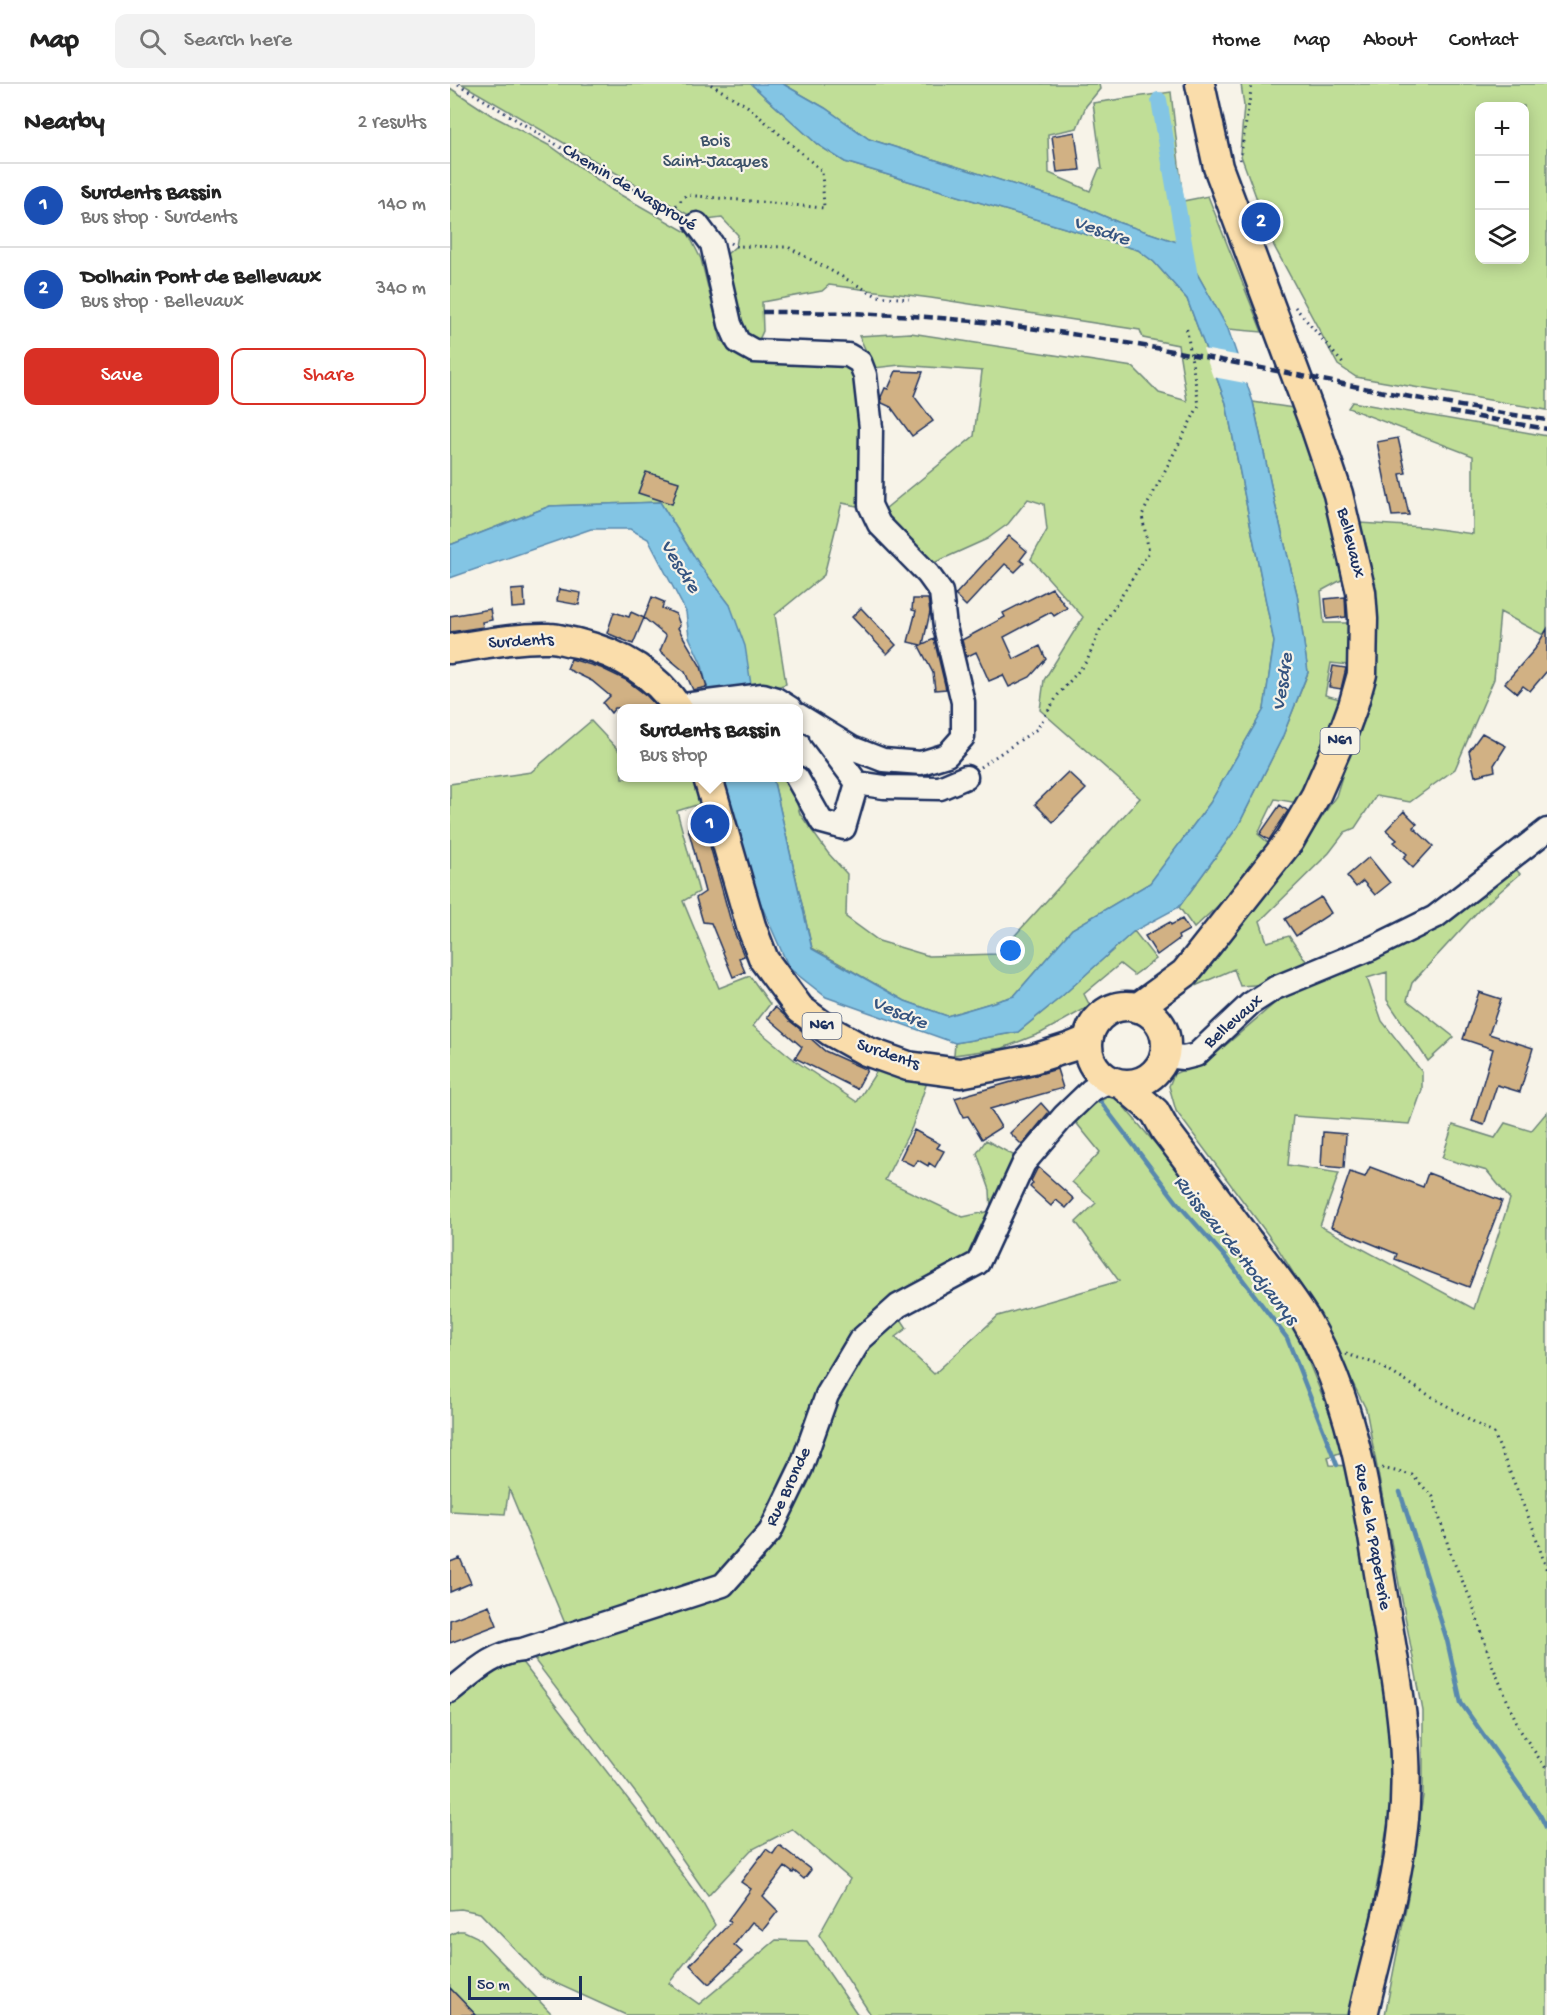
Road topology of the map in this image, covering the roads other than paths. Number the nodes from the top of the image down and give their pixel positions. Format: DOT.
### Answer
graph roads {
  1 [pos="1200,84"];
  2 [pos="697,224"];
  3 [pos="450,650"];
  4 [pos="784,697"];
  5 [pos="675,704"];
  6 [pos="694,704"];
  7 [pos="806,719"];
  8 [pos="931,760"];
  9 [pos="966,777"];
  10 [pos="709,782"];
  11 [pos="800,782"];
  12 [pos="857,783"];
  13 [pos="940,788"];
  14 [pos="1547,830"];
  15 [pos="1185,974"];
  16 [pos="1137,1008"];
  17 [pos="1088,1040"];
  18 [pos="1162,1055"];
  19 [pos="1116,1082"];
  20 [pos="1155,1112"];
  21 [pos="450,1691"];
  22 [pos="1363,2015"];
  1 -- 15 [label="main road, Bellevaux / N61"];
  2 -- 8 [label="street, Chemin de Nasproué"];
  3 -- 5 [label="main road, Surdents"];
  4 -- 6 [label="street"];
  7 -- 8 [label="street, Chemin de Nasproué"];
  7 -- 12 [label="street"];
  8 -- 13 [label="street"];
  9 -- 13 [label="street"];
  10 -- 17 [label="main road, Surdents / N61"];
  11 -- 12 [label="street"];
  12 -- 13 [label="street"];
  14 -- 18 [label="street, Bellevaux"];
  15 -- 16 [label="main road, Bellevaux / N61"];
  15 -- 18 [label="main road, Bellevaux / N61"];
  16 -- 17 [label="main road, N61"];
  16 -- 18 [label="main road"];
  17 -- 19 [label="main road"];
  18 -- 19 [label="main road"];
  18 -- 20 [label="main road"];
  19 -- 20 [label="main road, Rue de la Papeterie"];
  19 -- 21 [label="street, Rue Bronde"];
  20 -- 22 [label="main road, Rue de la Papeterie"];
}
